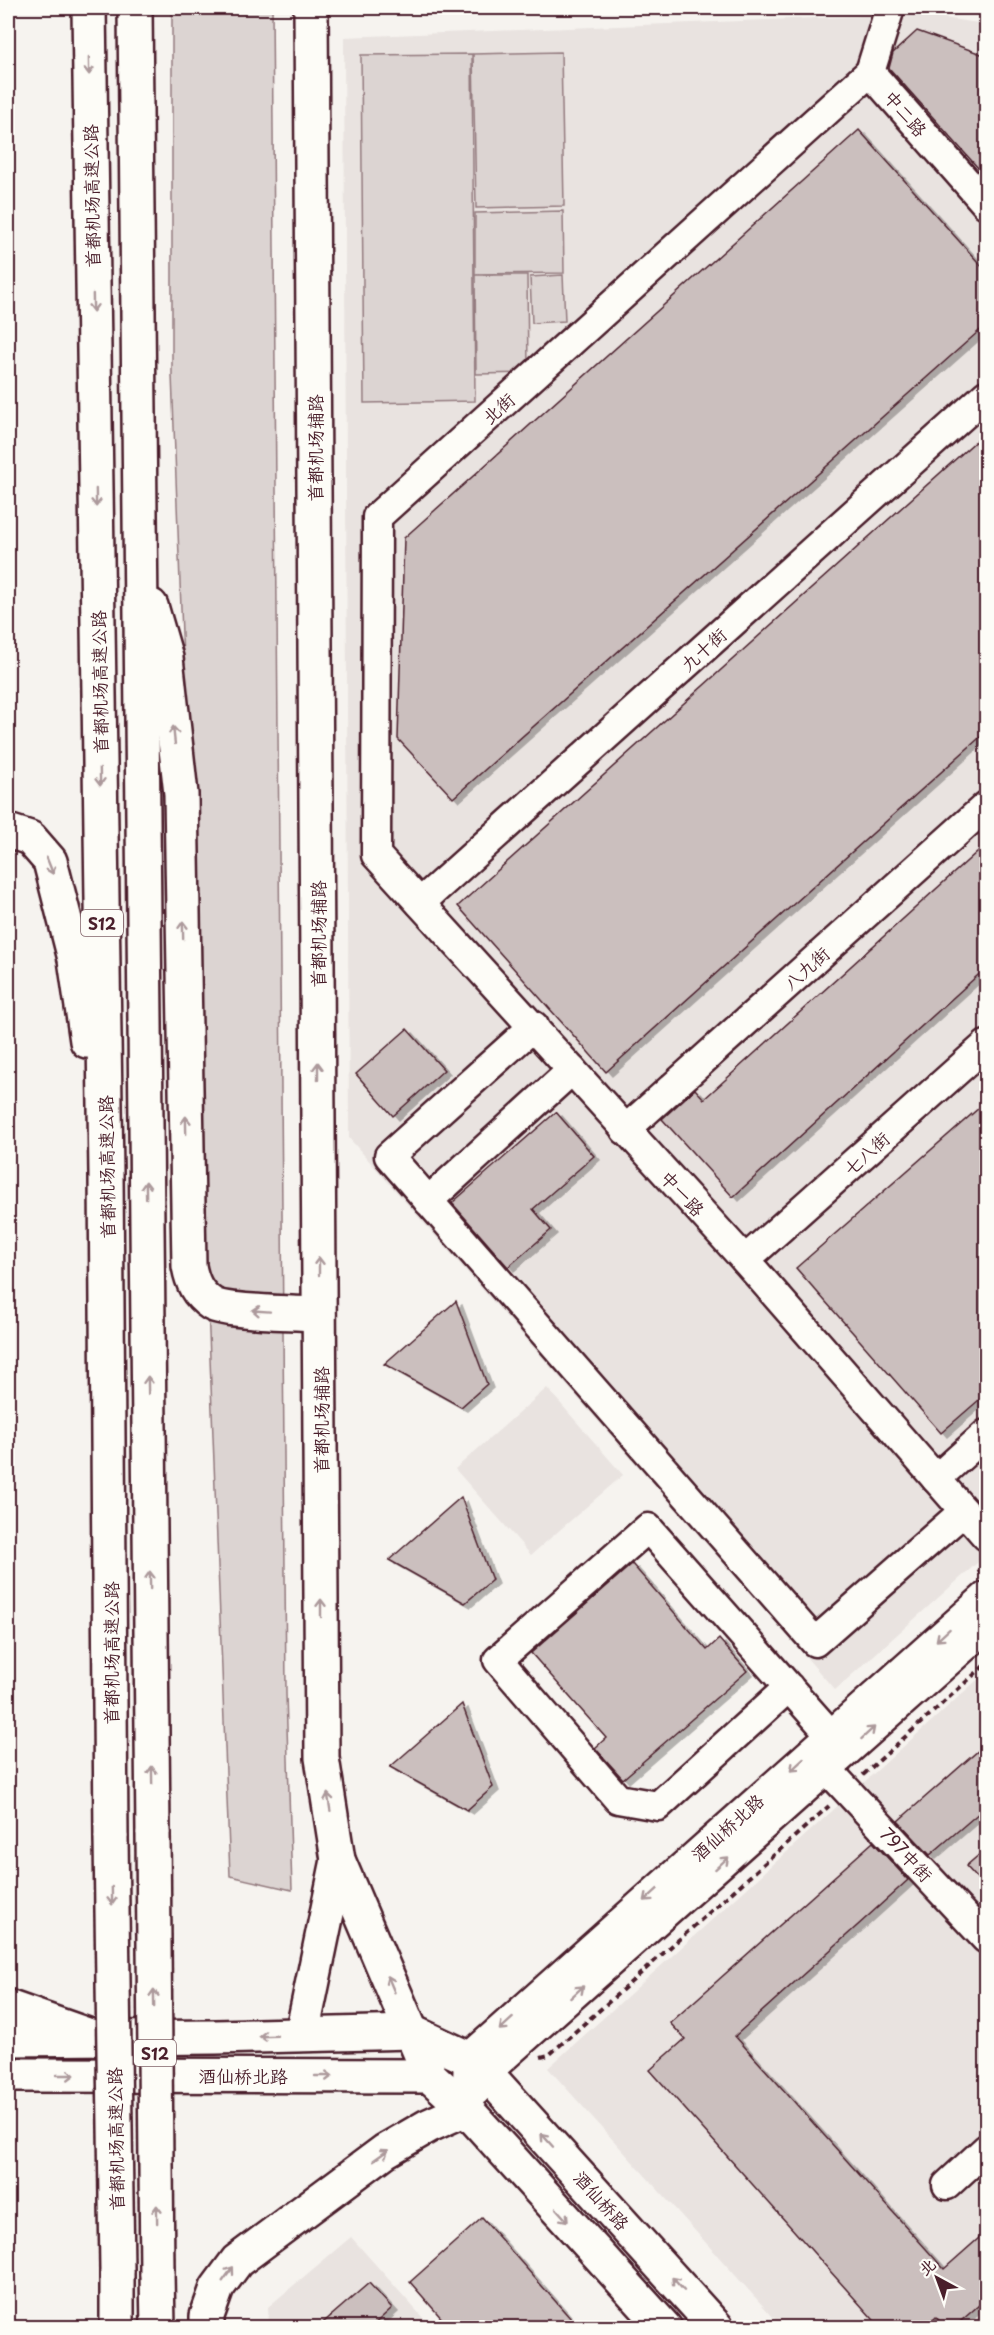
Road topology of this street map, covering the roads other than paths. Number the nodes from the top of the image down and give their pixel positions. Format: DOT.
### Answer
graph roads {
  1 [pos="89,8"];
  2 [pos="135,8"];
  3 [pos="311,8"];
  4 [pos="890,8"];
  5 [pos="870,72"];
  6 [pos="987,204"];
  7 [pos="987,395"];
  8 [pos="140,568"];
  9 [pos="987,806"];
  10 [pos="8,831"];
  11 [pos="376,855"];
  12 [pos="420,903"];
  13 [pos="534,1026"];
  14 [pos="987,1045"];
  15 [pos="572,1070"];
  16 [pos="625,1130"];
  17 [pos="106,1173"];
  18 [pos="428,1201"];
  19 [pos="745,1260"];
  20 [pos="319,1314"];
  21 [pos="987,1434"];
  22 [pos="936,1479"];
  23 [pos="964,1511"];
  24 [pos="987,1536"];
  25 [pos="987,1596"];
  26 [pos="987,1628"];
  27 [pos="789,1687"];
  28 [pos="831,1735"];
  29 [pos="827,1769"];
  30 [pos="338,1860"];
  31 [pos="987,1939"];
  32 [pos="8,2007"];
  33 [pos="412,2032"];
  34 [pos="302,2034"];
  35 [pos="96,2038"];
  36 [pos="8,2039"];
  37 [pos="477,2066"];
  38 [pos="8,2075"];
  39 [pos="430,2076"];
  40 [pos="466,2109"];
  41 [pos="987,2149"];
  42 [pos="947,2185"];
  43 [pos="117,2328"];
  44 [pos="158,2328"];
  45 [pos="207,2328"];
  46 [pos="665,2328"];
  47 [pos="717,2328"];
  1 -- 17 [label="main road, 首都机场高速公路 / S12, one-way"];
  2 -- 8 [label="main road, S12"];
  20 -- 3 [label="main road, 首都机场辅路, one-way"];
  4 -- 5 [label="street"];
  5 -- 6 [label="street, 中二路"];
  5 -- 11 [label="street, 北街"];
  7 -- 12 [label="street, 九十街"];
  20 -- 8 [label="main road, one-way"];
  44 -- 8 [label="main road, S12, one-way, bridge"];
  9 -- 16 [label="street, 八九街"];
  10 -- 17 [label="main road, one-way"];
  11 -- 12 [label="street, 中一路"];
  12 -- 13 [label="street, 中一路"];
  13 -- 15 [label="street, 中一路"];
  13 -- 18 [label="street"];
  14 -- 19 [label="street, 七八街"];
  15 -- 16 [label="street, 中一路"];
  15 -- 18 [label="street"];
  16 -- 19 [label="street, 中一路"];
  17 -- 43 [label="main road, 首都机场高速公路 / S12, one-way, bridge"];
  18 -- 23 [label="street"];
  19 -- 22 [label="street, 中一路"];
  30 -- 20 [label="main road, 首都机场辅路, one-way"];
  21 -- 22 [label="street"];
  22 -- 23 [label="street, 中一路"];
  23 -- 24 [label="street, 中一路"];
  25 -- 28 [label="street, 酒仙桥北路, one-way"];
  29 -- 26 [label="street, 酒仙桥北路, one-way"];
  27 -- 27 [label="street"];
  27 -- 28 [label="street"];
  28 -- 37 [label="street, 酒仙桥北路, one-way"];
  29 -- 31 [label="street, 797中街"];
  37 -- 29 [label="street, 酒仙桥北路, one-way"];
  33 -- 30 [label="main road, one-way"];
  30 -- 34 [label="main road"];
  32 -- 35 [label="main road"];
  33 -- 34 [label="main road, 酒仙桥北路"];
  33 -- 37 [label="main road, 酒仙桥北路"];
  33 -- 39 [label="main road"];
  34 -- 35 [label="main road, 酒仙桥北路, one-way"];
  35 -- 36 [label="main road, 酒仙桥北路"];
  37 -- 40 [label="street"];
  47 -- 37 [label="main road, 酒仙桥路, one-way"];
  38 -- 39 [label="main road, 酒仙桥北路, one-way"];
  39 -- 40 [label="main road"];
  45 -- 40 [label="main road, one-way"];
  40 -- 46 [label="main road, one-way"];
  41 -- 42 [label="street"];
}
